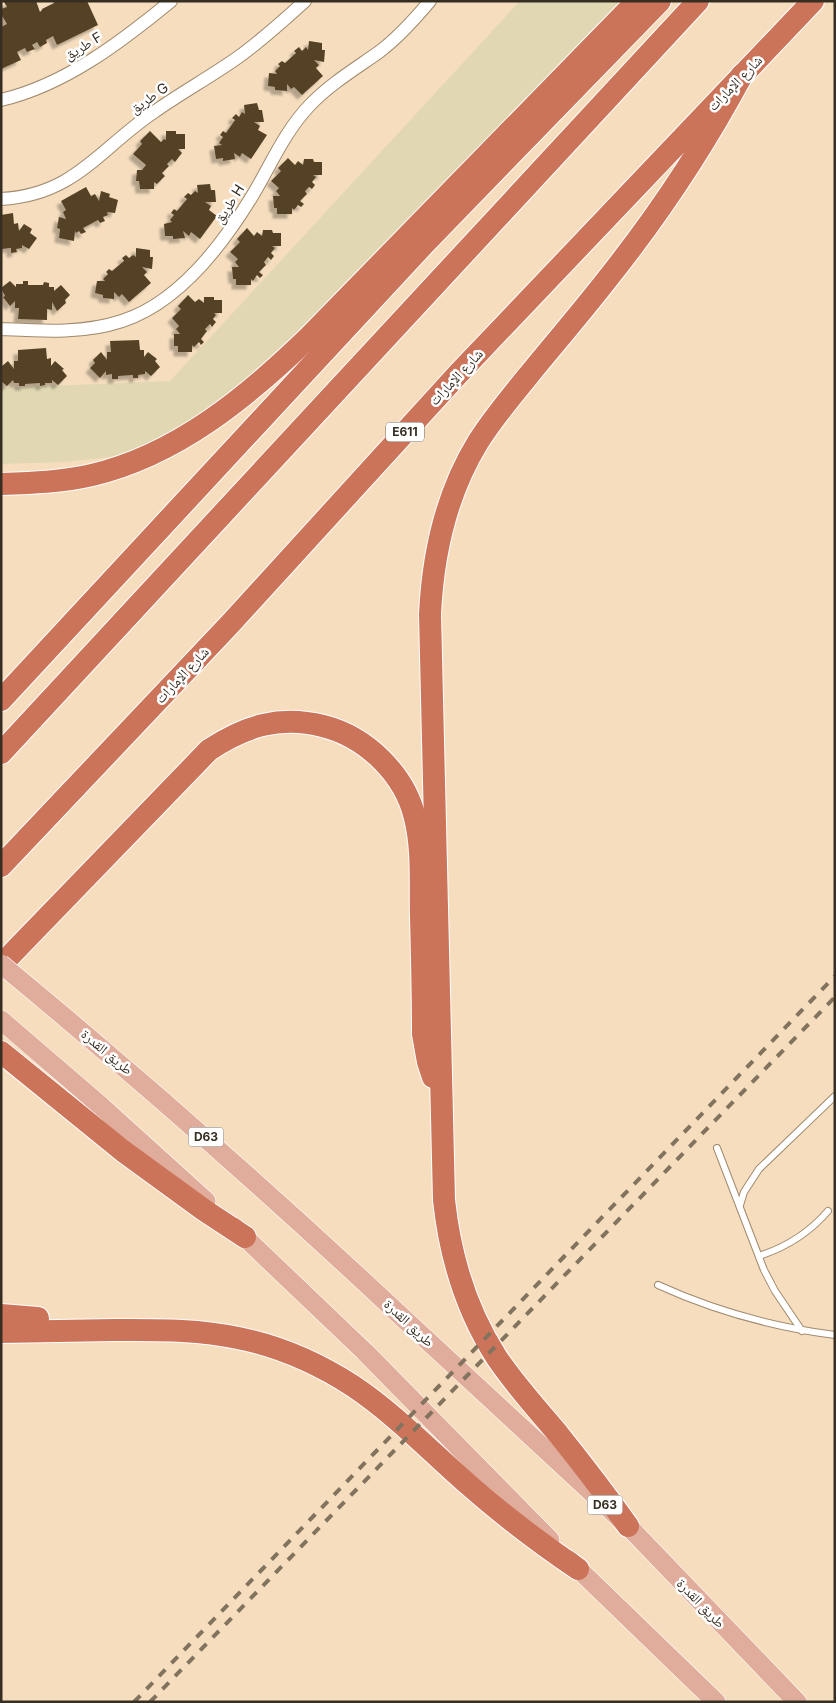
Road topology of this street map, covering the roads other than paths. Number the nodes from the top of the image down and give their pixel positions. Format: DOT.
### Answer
graph roads {
  1 [pos="171,1"];
  2 [pos="305,1"];
  3 [pos="430,1"];
  4 [pos="637,1"];
  5 [pos="660,1"];
  6 [pos="698,1"];
  7 [pos="813,1"];
  8 [pos="742,75"];
  9 [pos="1,100"];
  10 [pos="1,199"];
  11 [pos="1,329"];
  12 [pos="1,484"];
  13 [pos="68,630"];
  14 [pos="1,680"];
  15 [pos="1,700"];
  16 [pos="1,753"];
  17 [pos="1,866"];
  18 [pos="1,965"];
  19 [pos="1,1020"];
  20 [pos="1,1052"];
  21 [pos="442,1096"];
  22 [pos="835,1096"];
  23 [pos="717,1148"];
  24 [pos="740,1206"];
  25 [pos="828,1210"];
  26 [pos="245,1237"];
  27 [pos="760,1256"];
  28 [pos="658,1285"];
  29 [pos="1,1315"];
  30 [pos="126,1330"];
  31 [pos="802,1331"];
  32 [pos="1,1332"];
  33 [pos="835,1335"];
  34 [pos="628,1526"];
  35 [pos="578,1569"];
  36 [pos="716,1702"];
  37 [pos="797,1702"];
  1 -- 9 [label="street, طريق F"];
  2 -- 10 [label="street, طريق G"];
  3 -- 11 [label="street, طريق H"];
  4 -- 12 [label="highway"];
  5 -- 13 [label="highway"];
  6 -- 16 [label="highway"];
  7 -- 8 [label="highway, شارع الإمارات / E611"];
  8 -- 17 [label="highway, شارع الإمارات / E611"];
  8 -- 21 [label="highway"];
  13 -- 14 [label="highway"];
  13 -- 15 [label="highway"];
  18 -- 21 [label="highway"];
  18 -- 34 [label="main road, طريق القدرة / D63, bridge"];
  19 -- 26 [label="main road"];
  20 -- 26 [label="highway"];
  21 -- 34 [label="highway"];
  22 -- 24 [label="lane"];
  23 -- 24 [label="lane"];
  24 -- 27 [label="lane"];
  25 -- 27 [label="lane"];
  26 -- 35 [label="main road"];
  27 -- 31 [label="lane"];
  28 -- 31 [label="lane"];
  29 -- 30 [label="highway"];
  30 -- 32 [label="highway"];
  30 -- 35 [label="highway"];
  31 -- 33 [label="lane"];
  34 -- 37 [label="main road, طريق القدرة / D63"];
  35 -- 36 [label="main road"];
}
